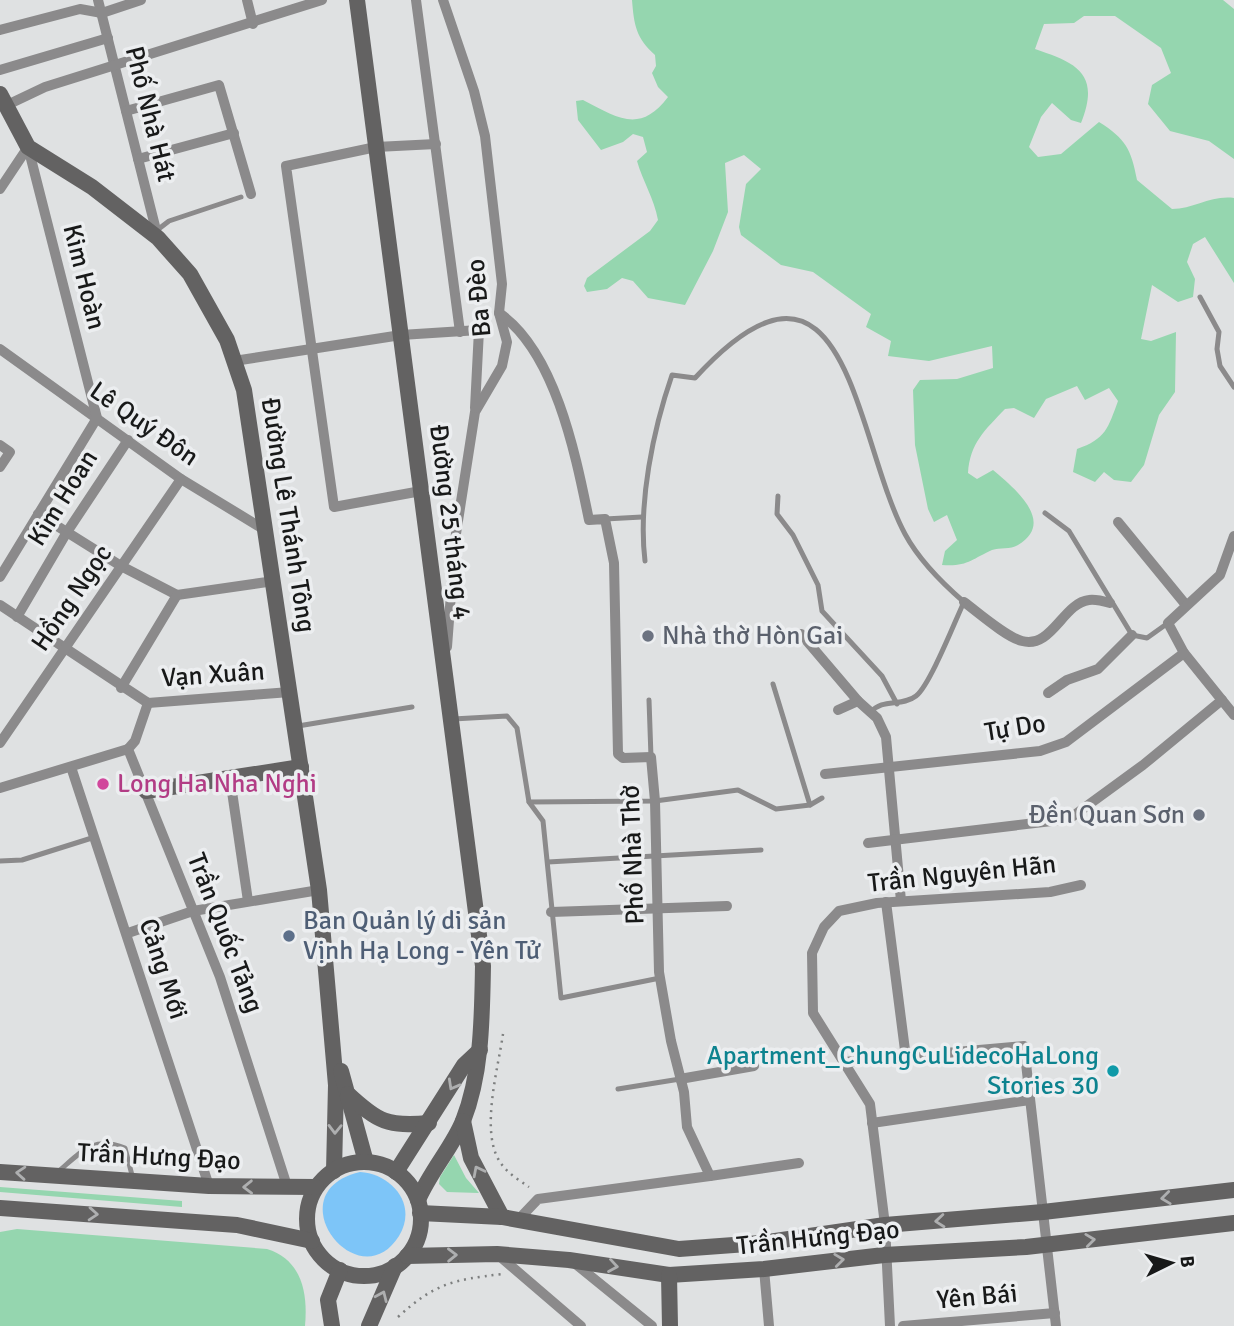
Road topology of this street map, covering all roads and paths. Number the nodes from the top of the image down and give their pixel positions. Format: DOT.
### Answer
graph roads {
  1 [pos="98,0"];
  2 [pos="141,0"];
  3 [pos="247,0"];
  4 [pos="322,0"];
  5 [pos="357,0"];
  6 [pos="415,0"];
  7 [pos="443,0"];
  8 [pos="102,13"];
  9 [pos="253,24"];
  10 [pos="0,30"];
  11 [pos="108,38"];
  12 [pos="115,66"];
  13 [pos="0,70"];
  14 [pos="2,101"];
  15 [pos="126,111"];
  16 [pos="234,134"];
  17 [pos="436,144"];
  18 [pos="28,147"];
  19 [pos="376,147"];
  20 [pos="138,159"];
  21 [pos="0,189"];
  22 [pos="246,196"];
  23 [pos="157,234"];
  24 [pos="1200,297"];
  25 [pos="499,313"];
  26 [pos="460,332"];
  27 [pos="401,335"];
  28 [pos="0,349"];
  29 [pos="313,351"];
  30 [pos="234,361"];
  31 [pos="1234,387"];
  32 [pos="475,412"];
  33 [pos="97,418"];
  34 [pos="128,440"];
  35 [pos="0,445"];
  36 [pos="0,467"];
  37 [pos="181,479"];
  38 [pos="421,491"];
  39 [pos="778,496"];
  40 [pos="1045,513"];
  41 [pos="38,514"];
  42 [pos="642,517"];
  43 [pos="605,519"];
  44 [pos="1118,522"];
  45 [pos="265,530"];
  46 [pos="67,532"];
  47 [pos="1234,536"];
  48 [pos="646,561"];
  49 [pos="121,566"];
  50 [pos="0,577"];
  51 [pos="274,581"];
  52 [pos="177,595"];
  53 [pos="964,602"];
  54 [pos="1110,603"];
  55 [pos="0,605"];
  56 [pos="1186,606"];
  57 [pos="17,617"];
  58 [pos="1168,623"];
  59 [pos="801,634"];
  60 [pos="1132,635"];
  61 [pos="64,650"];
  62 [pos="1184,653"];
  63 [pos="445,675"];
  64 [pos="773,684"];
  65 [pos="121,688"];
  66 [pos="290,692"];
  67 [pos="1048,693"];
  68 [pos="649,700"];
  69 [pos="1222,700"];
  70 [pos="858,701"];
  71 [pos="148,703"];
  72 [pos="897,704"];
  73 [pos="412,707"];
  74 [pos="838,710"];
  75 [pos="870,712"];
  76 [pos="1234,715"];
  77 [pos="450,719"];
  78 [pos="295,727"];
  79 [pos="0,743"];
  80 [pos="128,749"];
  81 [pos="651,757"];
  82 [pos="71,767"];
  83 [pos="301,768"];
  84 [pos="887,768"];
  85 [pos="824,774"];
  86 [pos="230,778"];
  87 [pos="0,788"];
  88 [pos="146,791"];
  89 [pos="822,798"];
  90 [pos="655,801"];
  91 [pos="529,802"];
  92 [pos="810,804"];
  93 [pos="95,837"];
  94 [pos="897,840"];
  95 [pos="868,843"];
  96 [pos="761,850"];
  97 [pos="657,858"];
  98 [pos="0,861"];
  99 [pos="548,862"];
  100 [pos="1081,885"];
  101 [pos="319,890"];
  102 [pos="248,901"];
  103 [pos="901,901"];
  104 [pos="886,902"];
  105 [pos="727,906"];
  106 [pos="658,908"];
  107 [pos="193,911"];
  108 [pos="551,912"];
  109 [pos="128,933"];
  110 [pos="660,978"];
  111 [pos="503,1034"];
  112 [pos="331,1039"];
  113 [pos="480,1050"];
  114 [pos="906,1058"];
  115 [pos="844,1062"];
  116 [pos="754,1066"];
  117 [pos="680,1079"];
  118 [pos="618,1089"];
  119 [pos="347,1094"];
  120 [pos="1030,1100"];
  121 [pos="463,1121"];
  122 [pos="429,1123"];
  123 [pos="872,1123"];
  124 [pos="366,1162"];
  125 [pos="799,1163"];
  126 [pos="334,1171"];
  127 [pos="0,1172"];
  128 [pos="396,1172"];
  129 [pos="54,1175"];
  130 [pos="710,1176"];
  131 [pos="134,1182"];
  132 [pos="209,1186"];
  133 [pos="287,1186"];
  134 [pos="316,1187"];
  135 [pos="529,1187"];
  136 [pos="1234,1190"];
  137 [pos="419,1206"];
  138 [pos="0,1208"];
  139 [pos="1043,1212"];
  140 [pos="510,1219"];
  141 [pos="1234,1223"];
  142 [pos="885,1226"];
  143 [pos="312,1241"];
  144 [pos="1048,1245"];
  145 [pos="497,1254"];
  146 [pos="884,1255"];
  147 [pos="569,1259"];
  148 [pos="401,1261"];
  149 [pos="764,1269"];
  150 [pos="340,1270"];
  151 [pos="504,1274"];
  152 [pos="669,1275"];
  153 [pos="1055,1313"];
  154 [pos="398,1317"];
  155 [pos="332,1326"];
  156 [pos="369,1326"];
  157 [pos="581,1326"];
  158 [pos="652,1326"];
  159 [pos="670,1326"];
  160 [pos="769,1326"];
  161 [pos="890,1326"];
  162 [pos="903,1326"];
  163 [pos="1056,1326"];
  1 -- 8 [label="street, Phố Nhà Hát"];
  2 -- 8 [label="street"];
  3 -- 9 [label="street"];
  4 -- 9 [label="street"];
  5 -- 19 [label="street, Đường 25 tháng 4"];
  6 -- 17 [label="street"];
  7 -- 25 [label="street, Ba Đèo"];
  8 -- 10 [label="street"];
  8 -- 11 [label="street, Phố Nhà Hát"];
  9 -- 12 [label="street"];
  11 -- 12 [label="street, Phố Nhà Hát"];
  11 -- 13 [label="street"];
  12 -- 14 [label="street"];
  12 -- 15 [label="street, Phố Nhà Hát"];
  14 -- 18 [label="street, Đường Lê Thánh Tông"];
  15 -- 16 [label="street"];
  15 -- 20 [label="street, Phố Nhà Hát"];
  16 -- 20 [label="street"];
  16 -- 22 [label="street"];
  17 -- 19 [label="street"];
  17 -- 26 [label="street"];
  18 -- 21 [label="street"];
  18 -- 23 [label="street, Đường Lê Thánh Tông"];
  18 -- 33 [label="street, Kim Hoàn"];
  19 -- 27 [label="street, Đường 25 tháng 4"];
  19 -- 29 [label="street"];
  20 -- 23 [label="street, Phố Nhà Hát"];
  22 -- 23 [label="lane"];
  23 -- 30 [label="street, Đường Lê Thánh Tông"];
  24 -- 31 [label="lane"];
  25 -- 32 [label="street, Ba Đèo"];
  25 -- 43 [label="street"];
  26 -- 27 [label="street"];
  26 -- 32 [label="street"];
  27 -- 29 [label="street"];
  27 -- 38 [label="street, Đường 25 tháng 4"];
  28 -- 33 [label="street, Lê Quý Đôn"];
  29 -- 30 [label="street"];
  29 -- 38 [label="street"];
  30 -- 45 [label="street, Đường Lê Thánh Tông"];
  32 -- 63 [label="street, Ba Đèo"];
  33 -- 34 [label="street, Lê Quý Đôn"];
  33 -- 41 [label="street, Kim Hoan"];
  34 -- 37 [label="street, Lê Quý Đôn"];
  34 -- 46 [label="street, Kim Hoan"];
  35 -- 36 [label="street"];
  37 -- 45 [label="street, Lê Quý Đôn"];
  37 -- 49 [label="street, Hồng Ngọc"];
  38 -- 63 [label="street, Đường 25 tháng 4"];
  39 -- 72 [label="lane"];
  40 -- 54 [label="lane"];
  41 -- 46 [label="street"];
  41 -- 50 [label="street, Kim Hoan"];
  42 -- 43 [label="lane"];
  42 -- 48 [label="lane"];
  42 -- 53 [label="lane"];
  43 -- 81 [label="street, Phố Nhà Thờ"];
  44 -- 56 [label="street"];
  45 -- 51 [label="street, Đường Lê Thánh Tông"];
  46 -- 49 [label="street"];
  46 -- 57 [label="street, Kim Hoan"];
  47 -- 56 [label="street"];
  49 -- 52 [label="street"];
  49 -- 61 [label="street, Hồng Ngọc"];
  51 -- 52 [label="street"];
  51 -- 66 [label="street, Đường Lê Thánh Tông"];
  52 -- 65 [label="street"];
  53 -- 54 [label="street"];
  53 -- 72 [label="lane"];
  54 -- 60 [label="lane"];
  55 -- 57 [label="street, Vạn Xuân"];
  56 -- 58 [label="street"];
  57 -- 61 [label="street, Vạn Xuân"];
  58 -- 60 [label="lane"];
  58 -- 62 [label="street"];
  59 -- 70 [label="street"];
  60 -- 67 [label="street"];
  61 -- 65 [label="street, Vạn Xuân"];
  61 -- 79 [label="street, Hồng Ngọc"];
  62 -- 69 [label="street"];
  62 -- 84 [label="street, Tự Do"];
  63 -- 77 [label="street, Đường 25 tháng 4"];
  64 -- 92 [label="lane"];
  65 -- 71 [label="street, Vạn Xuân"];
  66 -- 71 [label="street, Vạn Xuân"];
  66 -- 78 [label="street, Đường Lê Thánh Tông"];
  68 -- 81 [label="lane"];
  69 -- 76 [label="street"];
  69 -- 94 [label="street"];
  70 -- 74 [label="street"];
  70 -- 75 [label="street"];
  71 -- 80 [label="street"];
  72 -- 75 [label="lane"];
  73 -- 78 [label="lane"];
  75 -- 84 [label="street"];
  77 -- 91 [label="lane"];
  77 -- 113 [label="street, Đường 25 tháng 4"];
  78 -- 83 [label="street, Đường Lê Thánh Tông"];
  80 -- 82 [label="street"];
  80 -- 88 [label="street, Trần Quốc Tảng"];
  81 -- 90 [label="street, Phố Nhà Thờ"];
  82 -- 87 [label="street"];
  82 -- 93 [label="street, Cảng Mới"];
  83 -- 86 [label="street"];
  83 -- 101 [label="street, Đường Lê Thánh Tông"];
  84 -- 85 [label="street, Tự Do"];
  84 -- 94 [label="street"];
  86 -- 88 [label="street"];
  86 -- 102 [label="street"];
  88 -- 107 [label="street, Trần Quốc Tảng"];
  89 -- 92 [label="lane"];
  90 -- 91 [label="lane"];
  90 -- 92 [label="lane"];
  90 -- 97 [label="street, Phố Nhà Thờ"];
  91 -- 99 [label="lane"];
  93 -- 98 [label="lane"];
  93 -- 109 [label="street, Cảng Mới"];
  94 -- 95 [label="street"];
  94 -- 103 [label="street"];
  96 -- 97 [label="lane"];
  97 -- 99 [label="lane"];
  97 -- 106 [label="street, Phố Nhà Thờ"];
  99 -- 108 [label="lane"];
  100 -- 103 [label="street, Trần Nguyên Hãn"];
  101 -- 102 [label="street"];
  101 -- 112 [label="street, Đường Lê Thánh Tông"];
  102 -- 107 [label="street"];
  103 -- 104 [label="street, Trần Nguyên Hãn"];
  104 -- 114 [label="street"];
  104 -- 115 [label="street, Trần Nguyên Hãn"];
  105 -- 106 [label="street"];
  106 -- 108 [label="street"];
  106 -- 110 [label="street, Phố Nhà Thờ"];
  107 -- 109 [label="street"];
  107 -- 133 [label="street, Trần Quốc Tảng"];
  108 -- 110 [label="lane"];
  109 -- 132 [label="street, Cảng Mới"];
  110 -- 117 [label="street, Phố Nhà Thờ"];
  111 -- 135 [label="path"];
  112 -- 119 [label="street, Đường Lê Thánh Tông"];
  112 -- 126 [label="street, Đường Lê Thánh Tông, one-way"];
  113 -- 121 [label="street, Đường 25 tháng 4"];
  113 -- 122 [label="street, one-way"];
  114 -- 115 [label="street"];
  114 -- 120 [label="street"];
  115 -- 123 [label="street, Trần Nguyên Hãn"];
  116 -- 117 [label="street"];
  117 -- 118 [label="lane"];
  117 -- 130 [label="street, Phố Nhà Thờ"];
  119 -- 122 [label="street"];
  119 -- 124 [label="street, Đường Lê Thánh Tông"];
  120 -- 123 [label="street"];
  120 -- 139 [label="street"];
  121 -- 137 [label="street, Đường 25 tháng 4"];
  140 -- 121 [label="street, one-way"];
  122 -- 128 [label="street"];
  123 -- 142 [label="street, Trần Nguyên Hãn"];
  124 -- 126 [label="street"];
  124 -- 128 [label="street"];
  125 -- 130 [label="street"];
  126 -- 134 [label="street"];
  129 -- 127 [label="street, Trần Hưng Đạo, one-way"];
  128 -- 137 [label="street"];
  129 -- 131 [label="street, Trần Hưng Đạo"];
  129 -- 131 [label="lane"];
  130 -- 140 [label="street"];
  131 -- 132 [label="street, Trần Hưng Đạo"];
  133 -- 132 [label="street, Trần Hưng Đạo, one-way"];
  133 -- 134 [label="street, Trần Hưng Đạo"];
  134 -- 143 [label="street"];
  136 -- 139 [label="street, Trần Hưng Đạo, one-way"];
  137 -- 140 [label="street, Trần Hưng Đạo"];
  137 -- 148 [label="street"];
  138 -- 143 [label="street, one-way"];
  139 -- 142 [label="street, Trần Hưng Đạo, one-way"];
  139 -- 144 [label="street"];
  140 -- 142 [label="street, Trần Hưng Đạo"];
  144 -- 141 [label="street, Trần Hưng Đạo, one-way"];
  142 -- 146 [label="street, Trần Nguyên Hãn"];
  143 -- 150 [label="street"];
  144 -- 146 [label="street, Trần Hưng Đạo"];
  144 -- 153 [label="street"];
  145 -- 147 [label="street, Trần Hưng Đạo"];
  148 -- 145 [label="street, Trần Hưng Đạo, one-way"];
  145 -- 157 [label="street"];
  149 -- 146 [label="street, Trần Hưng Đạo, one-way"];
  146 -- 161 [label="street, Trần Nguyên Hãn"];
  147 -- 152 [label="street, Trần Hưng Đạo, one-way"];
  147 -- 158 [label="street"];
  148 -- 150 [label="street"];
  156 -- 148 [label="street, one-way"];
  149 -- 152 [label="street, Trần Hưng Đạo"];
  149 -- 160 [label="street"];
  150 -- 155 [label="street"];
  151 -- 154 [label="path"];
  152 -- 159 [label="street"];
  153 -- 162 [label="street, Yên Bái"];
  153 -- 163 [label="street"];
}
